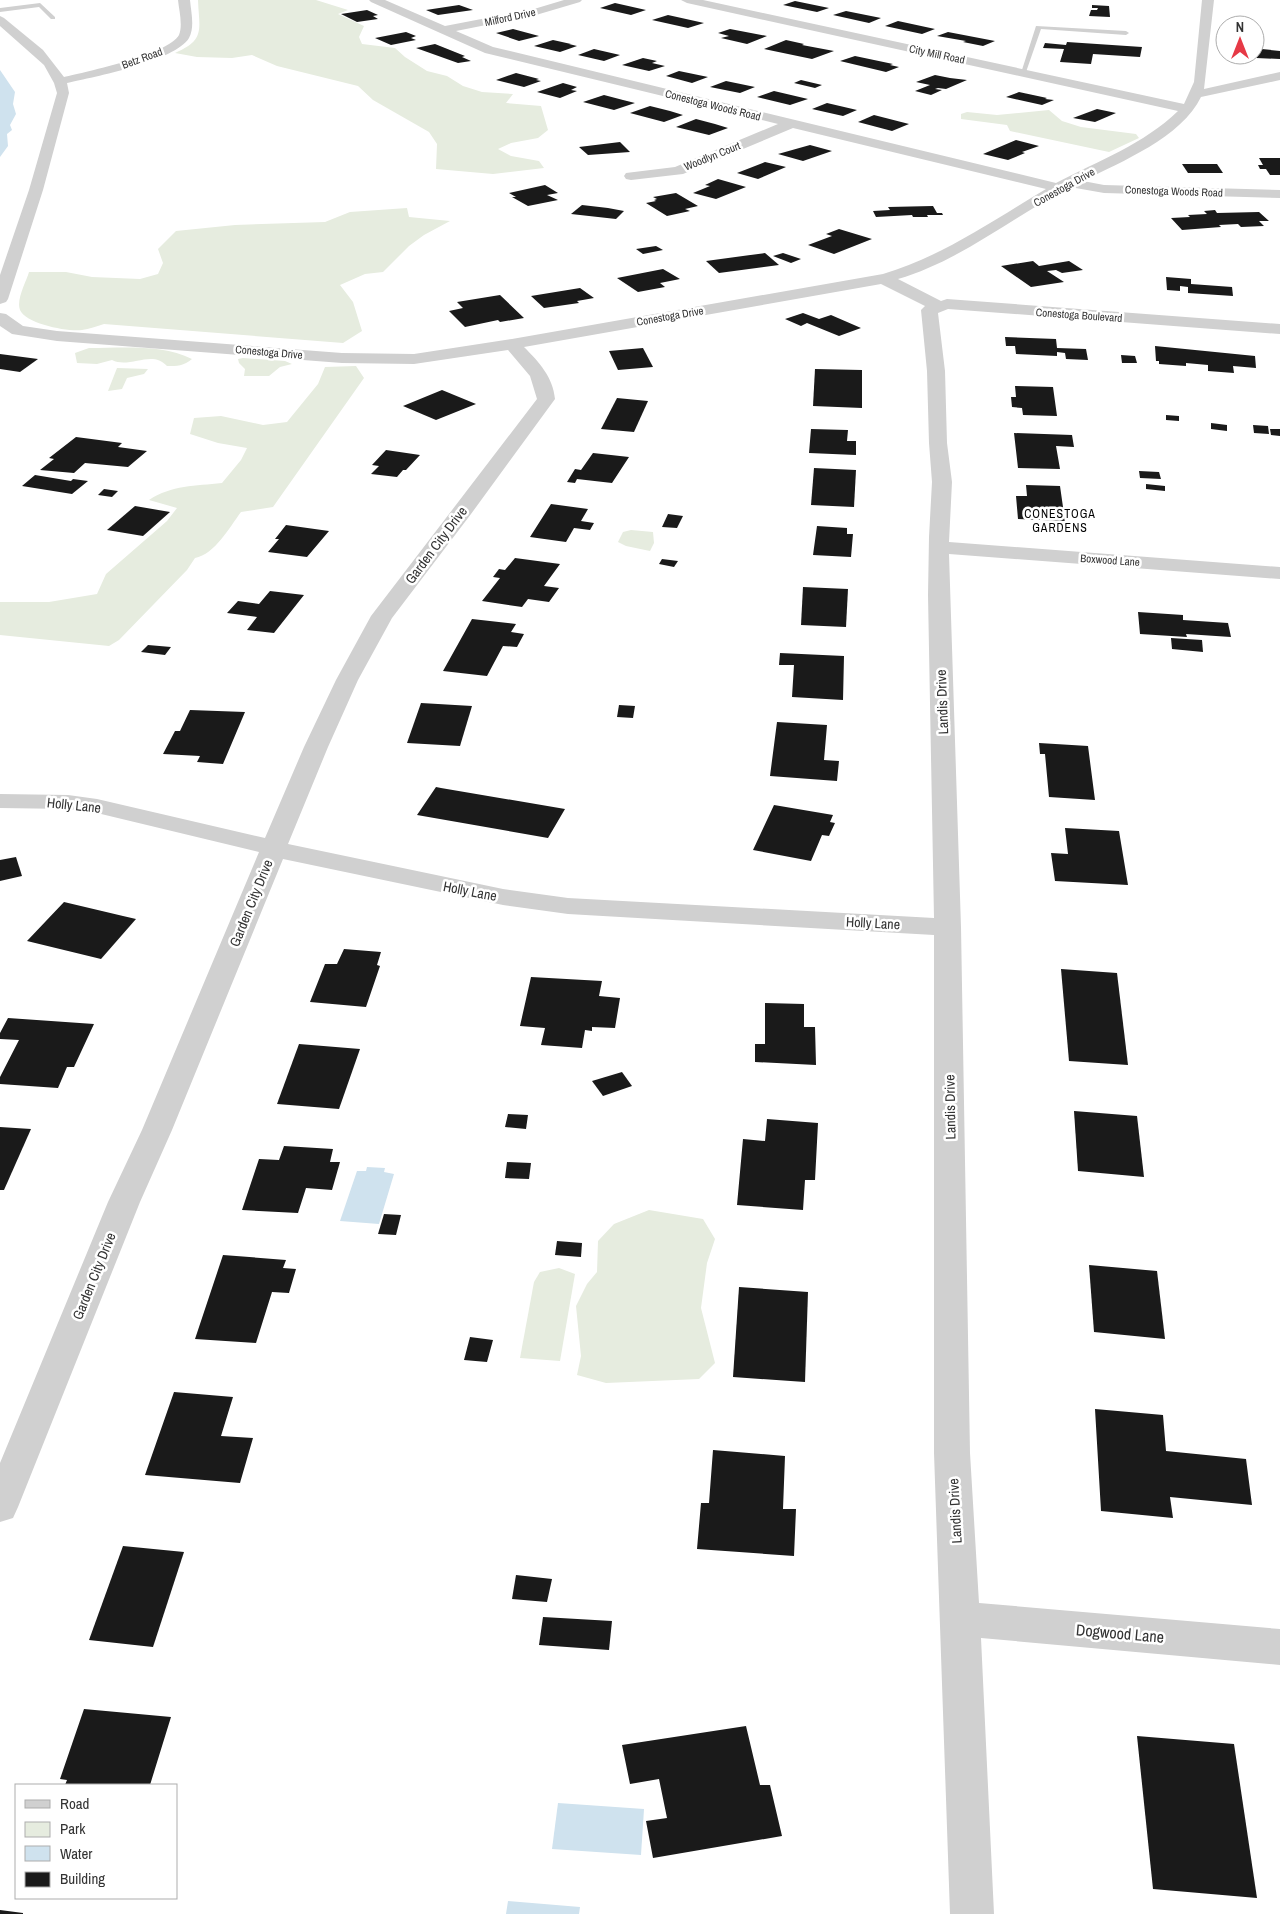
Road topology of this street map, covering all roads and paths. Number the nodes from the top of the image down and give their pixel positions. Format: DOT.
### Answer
graph roads {
  1 [pos="184,0"];
  2 [pos="375,0"];
  3 [pos="576,0"];
  4 [pos="687,0"];
  5 [pos="1208,0"];
  6 [pos="0,10"];
  7 [pos="53,18"];
  8 [pos="0,20"];
  9 [pos="444,30"];
  10 [pos="1126,33"];
  11 [pos="1022,72"];
  12 [pos="1280,76"];
  13 [pos="61,81"];
  14 [pos="1196,94"];
  15 [pos="1187,109"];
  16 [pos="790,124"];
  17 [pos="631,176"];
  18 [pos="1064,185"];
  19 [pos="1280,194"];
  20 [pos="884,278"];
  21 [pos="0,299"];
  22 [pos="939,306"];
  23 [pos="0,318"];
  24 [pos="1280,329"];
  25 [pos="512,344"];
  26 [pos="939,547"];
  27 [pos="1280,573"];
  28 [pos="0,801"];
  29 [pos="274,848"];
  30 [pos="948,927"];
  31 [pos="0,1507"];
  32 [pos="960,1619"];
  33 [pos="1280,1647"];
  34 [pos="972,1914"];
  1 -- 13 [label="street, Betz Road"];
  2 -- 9 [label="street, Conestoga Woods Road"];
  3 -- 9 [label="street, Milford Drive"];
  4 -- 11 [label="street, City Mill Road"];
  5 -- 14 [label="street, Conestoga Drive"];
  6 -- 7 [label="lane"];
  8 -- 13 [label="street"];
  9 -- 16 [label="street, Conestoga Woods Road"];
  10 -- 11 [label="lane"];
  11 -- 15 [label="street, City Mill Road"];
  12 -- 14 [label="street"];
  13 -- 21 [label="street"];
  14 -- 15 [label="street, Conestoga Drive"];
  15 -- 18 [label="street, Conestoga Drive"];
  16 -- 17 [label="street, Woodlyn Court"];
  16 -- 18 [label="street, Conestoga Woods Road"];
  18 -- 19 [label="street, Conestoga Woods Road"];
  18 -- 20 [label="street, Conestoga Drive"];
  20 -- 22 [label="street, Conestoga Boulevard"];
  20 -- 25 [label="street, Conestoga Drive"];
  22 -- 24 [label="street, Conestoga Boulevard"];
  22 -- 26 [label="street, Landis Drive"];
  23 -- 25 [label="street, Conestoga Drive"];
  25 -- 29 [label="street, Garden City Drive"];
  26 -- 27 [label="street, Boxwood Lane"];
  26 -- 30 [label="street, Landis Drive"];
  28 -- 29 [label="street, Holly Lane"];
  29 -- 30 [label="street, Holly Lane"];
  29 -- 31 [label="street, Garden City Drive"];
  30 -- 32 [label="street, Landis Drive"];
  32 -- 33 [label="street, Dogwood Lane"];
  32 -- 34 [label="street, Landis Drive"];
}
